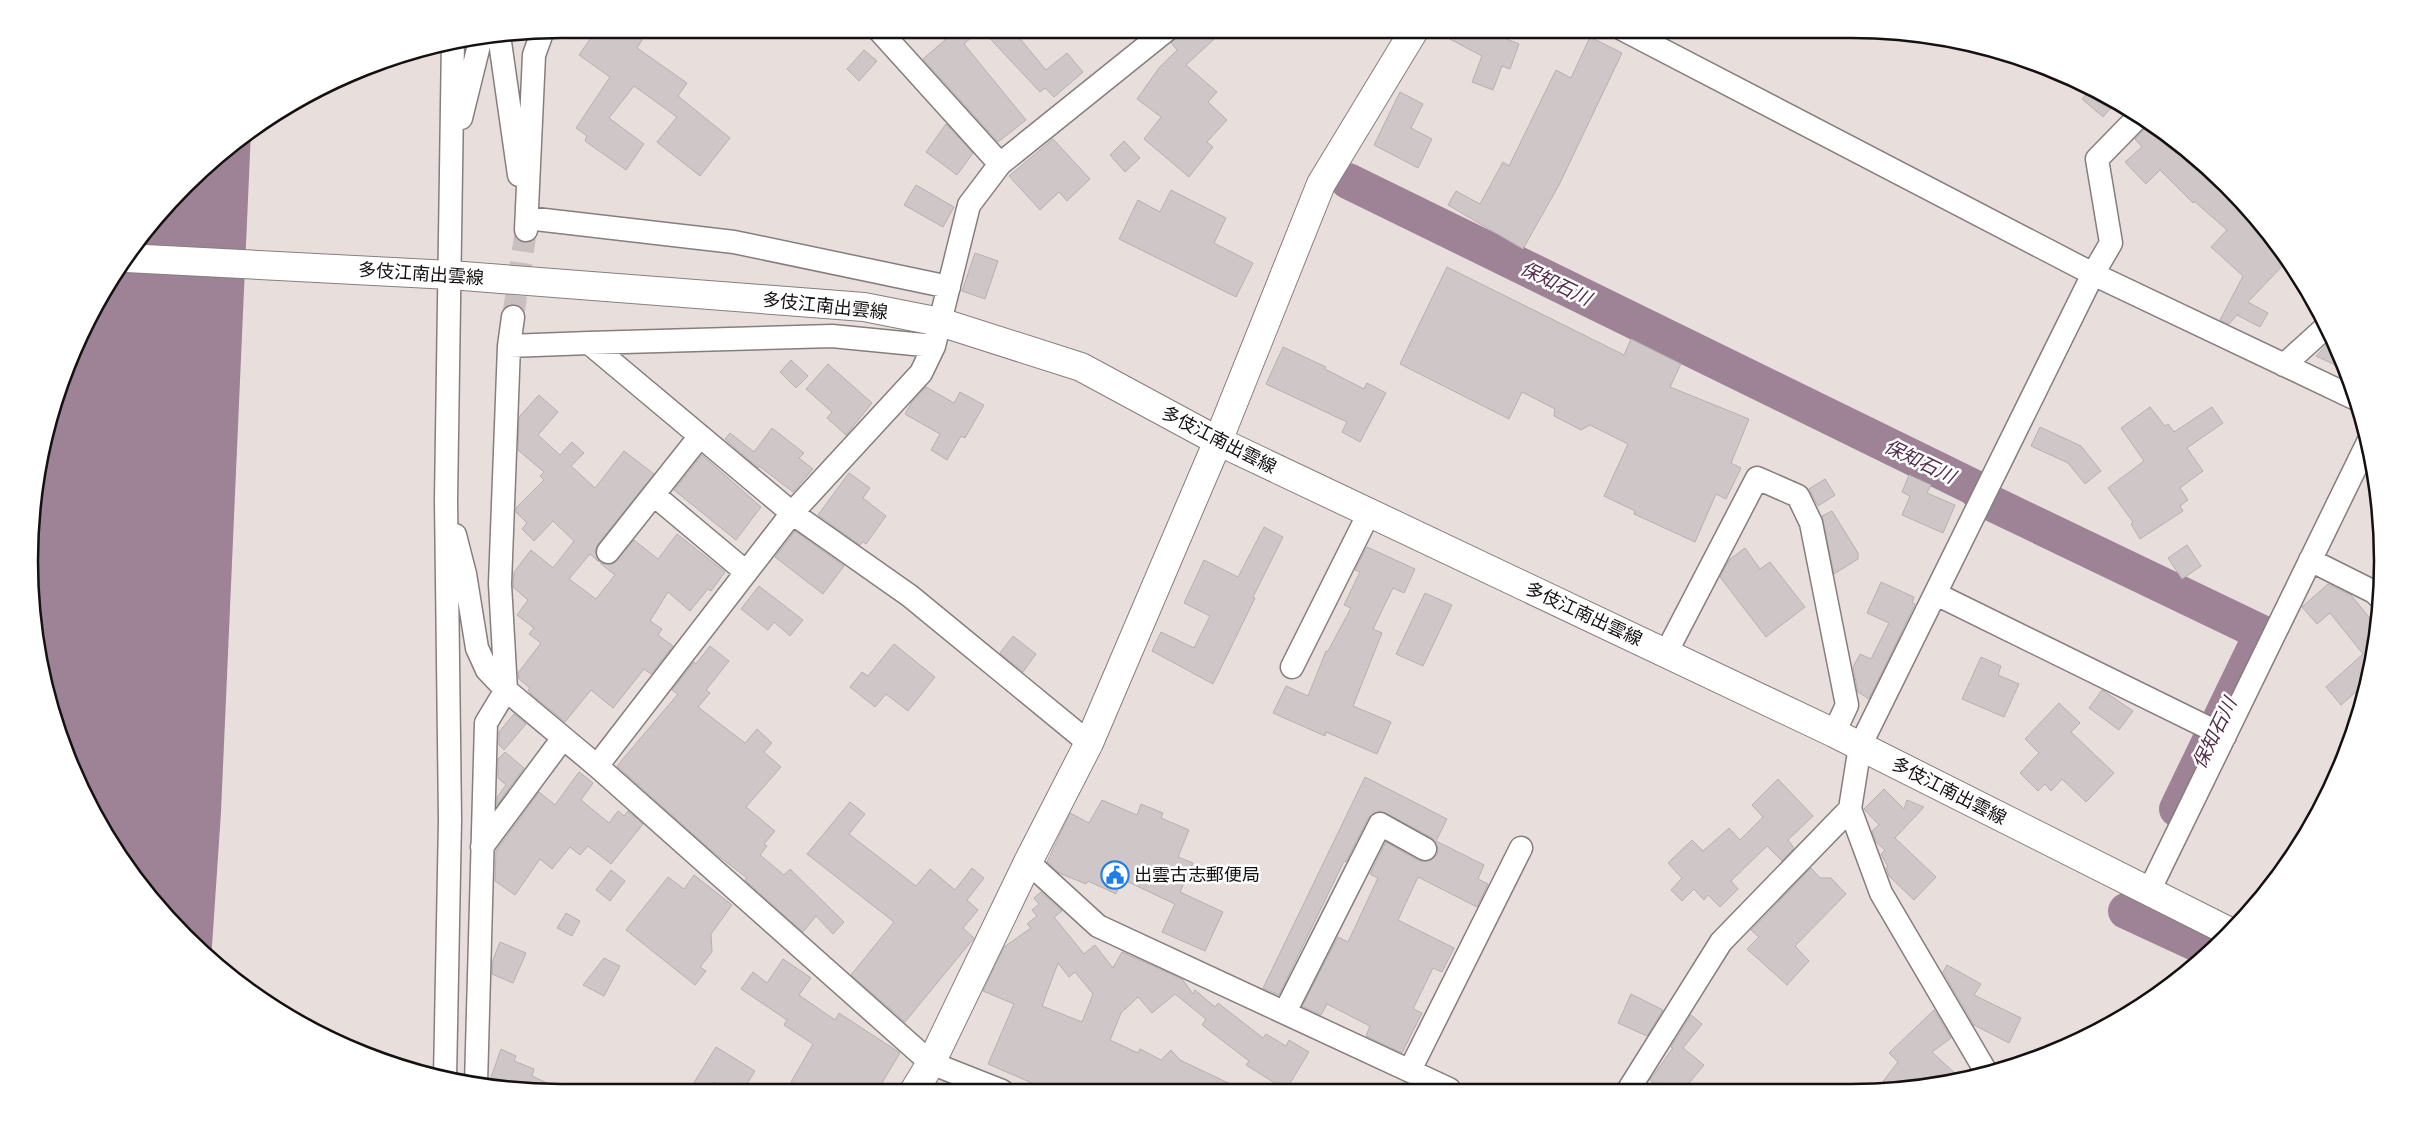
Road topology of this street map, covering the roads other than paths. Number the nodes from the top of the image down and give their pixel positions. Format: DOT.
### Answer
graph roads {
  1 [pos="886,38"];
  2 [pos="1157,38"];
  3 [pos="1410,38"];
  4 [pos="1639,38"];
  5 [pos="540,39"];
  6 [pos="500,41"];
  7 [pos="479,44"];
  8 [pos="453,49"];
  9 [pos="2134,121"];
  10 [pos="452,155"];
  11 [pos="1000,164"];
  12 [pos="527,218"];
  13 [pos="134,258"];
  14 [pos="2093,274"];
  15 [pos="450,275"];
  16 [pos="949,287"];
  17 [pos="513,317"];
  18 [pos="2321,331"];
  19 [pos="937,334"];
  20 [pos="589,343"];
  21 [pos="509,346"];
  22 [pos="2284,365"];
  23 [pos="2347,395"];
  24 [pos="700,436"];
  25 [pos="1218,441"];
  26 [pos="2362,454"];
  27 [pos="654,495"];
  28 [pos="446,500"];
  29 [pos="792,513"];
  30 [pos="1370,513"];
  31 [pos="608,552"];
  32 [pos="2310,560"];
  33 [pos="746,572"];
  34 [pos="2372,591"];
  35 [pos="1936,594"];
  36 [pos="1666,653"];
  37 [pos="1292,666"];
  38 [pos="506,690"];
  39 [pos="1834,733"];
  40 [pos="2225,736"];
  41 [pos="564,738"];
  42 [pos="1089,743"];
  43 [pos="1860,746"];
  44 [pos="597,766"];
  45 [pos="1850,808"];
  46 [pos="482,847"];
  47 [pos="1521,848"];
  48 [pos="1425,849"];
  49 [pos="1028,862"];
  50 [pos="2149,891"];
  51 [pos="2222,928"];
  52 [pos="1285,1012"];
  53 [pos="940,1066"];
  54 [pos="1983,1067"];
  55 [pos="445,1070"];
  56 [pos="1410,1070"];
  57 [pos="476,1076"];
  58 [pos="921,1084"];
  59 [pos="954,1084"];
  60 [pos="985,1084"];
  61 [pos="1439,1084"];
  62 [pos="1633,1084"];
  1 -- 11 [label="street"];
  2 -- 11 [label="street"];
  3 -- 25 [label="main road"];
  4 -- 14 [label="street"];
  5 -- 12 [label="street"];
  6 -- 12 [label="street"];
  7 -- 10 [label="street"];
  8 -- 10 [label="street"];
  9 -- 14 [label="street"];
  10 -- 15 [label="street"];
  11 -- 16 [label="street"];
  12 -- 16 [label="street"];
  13 -- 15 [label="main road, 多伎江南出雲線"];
  14 -- 22 [label="street"];
  14 -- 35 [label="street"];
  15 -- 19 [label="main road, 多伎江南出雲線"];
  15 -- 28 [label="street"];
  16 -- 19 [label="street"];
  17 -- 21 [label="street"];
  18 -- 22 [label="street"];
  19 -- 20 [label="street"];
  19 -- 25 [label="main road, 多伎江南出雲線"];
  19 -- 29 [label="street"];
  20 -- 21 [label="street"];
  20 -- 24 [label="street"];
  21 -- 38 [label="street"];
  22 -- 23 [label="street"];
  24 -- 27 [label="street"];
  24 -- 29 [label="street"];
  25 -- 30 [label="main road, 多伎江南出雲線"];
  25 -- 42 [label="main road"];
  26 -- 32 [label="street"];
  27 -- 31 [label="street"];
  27 -- 33 [label="street"];
  28 -- 38 [label="street"];
  28 -- 55 [label="street"];
  29 -- 33 [label="street"];
  29 -- 42 [label="street"];
  30 -- 36 [label="main road, 多伎江南出雲線"];
  30 -- 37 [label="street"];
  32 -- 34 [label="street"];
  32 -- 40 [label="street"];
  33 -- 44 [label="street"];
  35 -- 40 [label="street"];
  35 -- 43 [label="street"];
  36 -- 39 [label="main road, 多伎江南出雲線"];
  36 -- 39 [label="street"];
  38 -- 41 [label="street"];
  38 -- 46 [label="street"];
  39 -- 43 [label="main road, 多伎江南出雲線"];
  40 -- 50 [label="street"];
  41 -- 44 [label="street"];
  41 -- 46 [label="street"];
  42 -- 49 [label="main road"];
  43 -- 45 [label="street"];
  43 -- 50 [label="main road, 多伎江南出雲線"];
  44 -- 53 [label="street"];
  45 -- 54 [label="street"];
  45 -- 62 [label="street"];
  46 -- 57 [label="street"];
  47 -- 56 [label="street"];
  48 -- 52 [label="street"];
  49 -- 52 [label="street"];
  49 -- 53 [label="main road"];
  50 -- 51 [label="main road, 多伎江南出雲線"];
  52 -- 56 [label="street"];
  53 -- 58 [label="main road"];
  53 -- 59 [label="street"];
  53 -- 60 [label="street"];
  56 -- 61 [label="street"];
}
